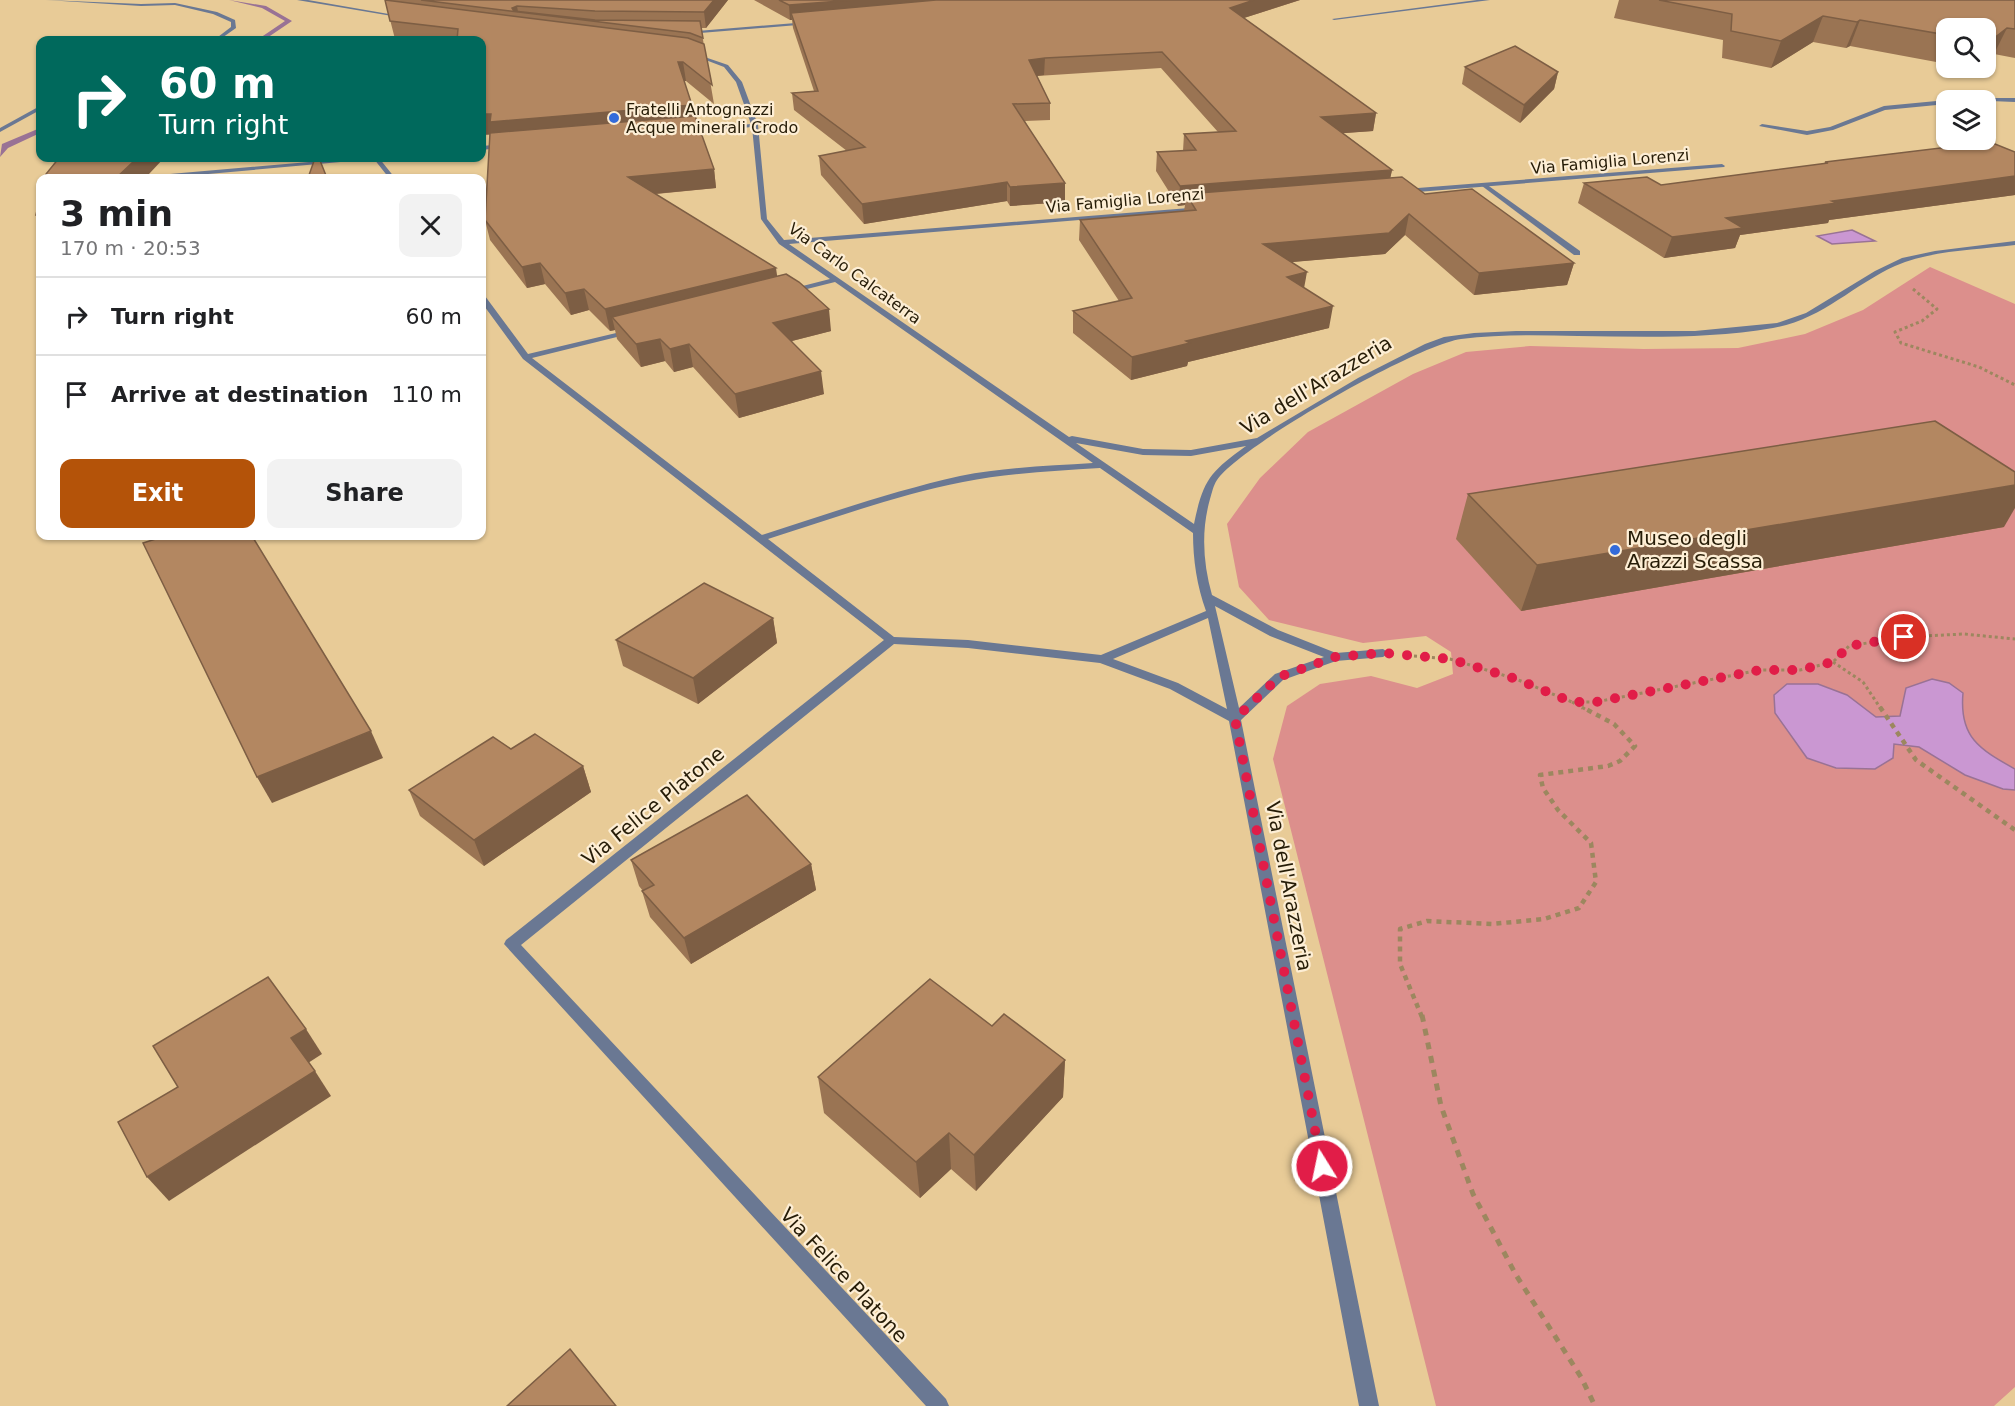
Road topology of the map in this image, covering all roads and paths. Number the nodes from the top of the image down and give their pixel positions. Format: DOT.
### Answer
graph roads {
  1 [pos="48,0"];
  2 [pos="299,0"];
  3 [pos="1488,0"];
  4 [pos="174,2"];
  5 [pos="407,17"];
  6 [pos="1334,19"];
  7 [pos="810,23"];
  8 [pos="680,32"];
  9 [pos="222,36"];
  10 [pos="681,52"];
  11 [pos="1996,100"];
  12 [pos="2015,100"];
  13 [pos="1936,103"];
  14 [pos="36,110"];
  15 [pos="755,125"];
  16 [pos="1762,126"];
  17 [pos="0,130"];
  18 [pos="680,131"];
  19 [pos="516,145"];
  20 [pos="486,148"];
  21 [pos="326,162"];
  22 [pos="379,162"];
  23 [pos="1722,166"];
  24 [pos="192,174"];
  25 [pos="389,174"];
  26 [pos="1484,185"];
  27 [pos="1401,192"];
  28 [pos="1210,207"];
  29 [pos="782,242"];
  30 [pos="2015,243"];
  31 [pos="1578,253"];
  32 [pos="1877,272"];
  33 [pos="835,280"];
  34 [pos="775,295"];
  35 [pos="486,303"];
  36 [pos="635,330"];
  37 [pos="526,357"];
  38 [pos="2015,385"];
  39 [pos="1066,438"];
  40 [pos="1257,441"];
  41 [pos="1103,465"];
  42 [pos="1197,531"];
  43 [pos="759,539"];
  44 [pos="1205,596"];
  45 [pos="1212,612"];
  46 [pos="2015,639"];
  47 [pos="891,640"];
  48 [pos="1383,653"];
  49 [pos="1335,657"];
  50 [pos="1102,659"];
  51 [pos="1833,662"];
  52 [pos="1572,702"];
  53 [pos="1235,719"];
  54 [pos="2015,830"];
  55 [pos="939,1406"];
  56 [pos="1369,1406"];
  57 [pos="1595,1406"];
  1 -- 4 [label="street"];
  2 -- 5 [label="street"];
  3 -- 6 [label="street"];
  4 -- 9 [label="street"];
  7 -- 8 [label="street"];
  10 -- 15 [label="street, Via Carlo Calcaterra"];
  11 -- 12 [label="street"];
  13 -- 16 [label="street"];
  14 -- 17 [label="street"];
  15 -- 18 [label="street"];
  15 -- 29 [label="street, Via Carlo Calcaterra"];
  19 -- 20 [label="street"];
  21 -- 24 [label="street"];
  22 -- 25 [label="street"];
  23 -- 26 [label="street, Via Famiglia Lorenzi"];
  26 -- 27 [label="street, Via Famiglia Lorenzi"];
  26 -- 31 [label="street"];
  28 -- 29 [label="street, Via Famiglia Lorenzi"];
  29 -- 33 [label="street, Via Carlo Calcaterra"];
  30 -- 32 [label="street, Via dell'Arazzeria"];
  32 -- 38 [label="path"];
  32 -- 40 [label="street, Via dell'Arazzeria"];
  33 -- 34 [label="street"];
  33 -- 39 [label="street, Via Carlo Calcaterra"];
  35 -- 37 [label="street"];
  36 -- 37 [label="street"];
  37 -- 43 [label="street"];
  39 -- 40 [label="street, Via Carlo Calcaterra"];
  39 -- 41 [label="street, Via Carlo Calcaterra"];
  40 -- 42 [label="street, Via dell'Arazzeria"];
  41 -- 42 [label="street, Via Carlo Calcaterra"];
  41 -- 43 [label="street"];
  42 -- 44 [label="street, Via dell'Arazzeria"];
  43 -- 47 [label="street"];
  44 -- 45 [label="street, Via dell'Arazzeria"];
  44 -- 49 [label="street"];
  45 -- 50 [label="street"];
  45 -- 53 [label="street, Via dell'Arazzeria"];
  46 -- 51 [label="path"];
  47 -- 50 [label="street"];
  47 -- 55 [label="street, Via Felice Platone"];
  48 -- 49 [label="street"];
  48 -- 52 [label="path"];
  49 -- 53 [label="street"];
  50 -- 53 [label="street"];
  51 -- 52 [label="path"];
  51 -- 54 [label="path"];
  52 -- 57 [label="path"];
  53 -- 56 [label="street, Via dell'Arazzeria"];
}
